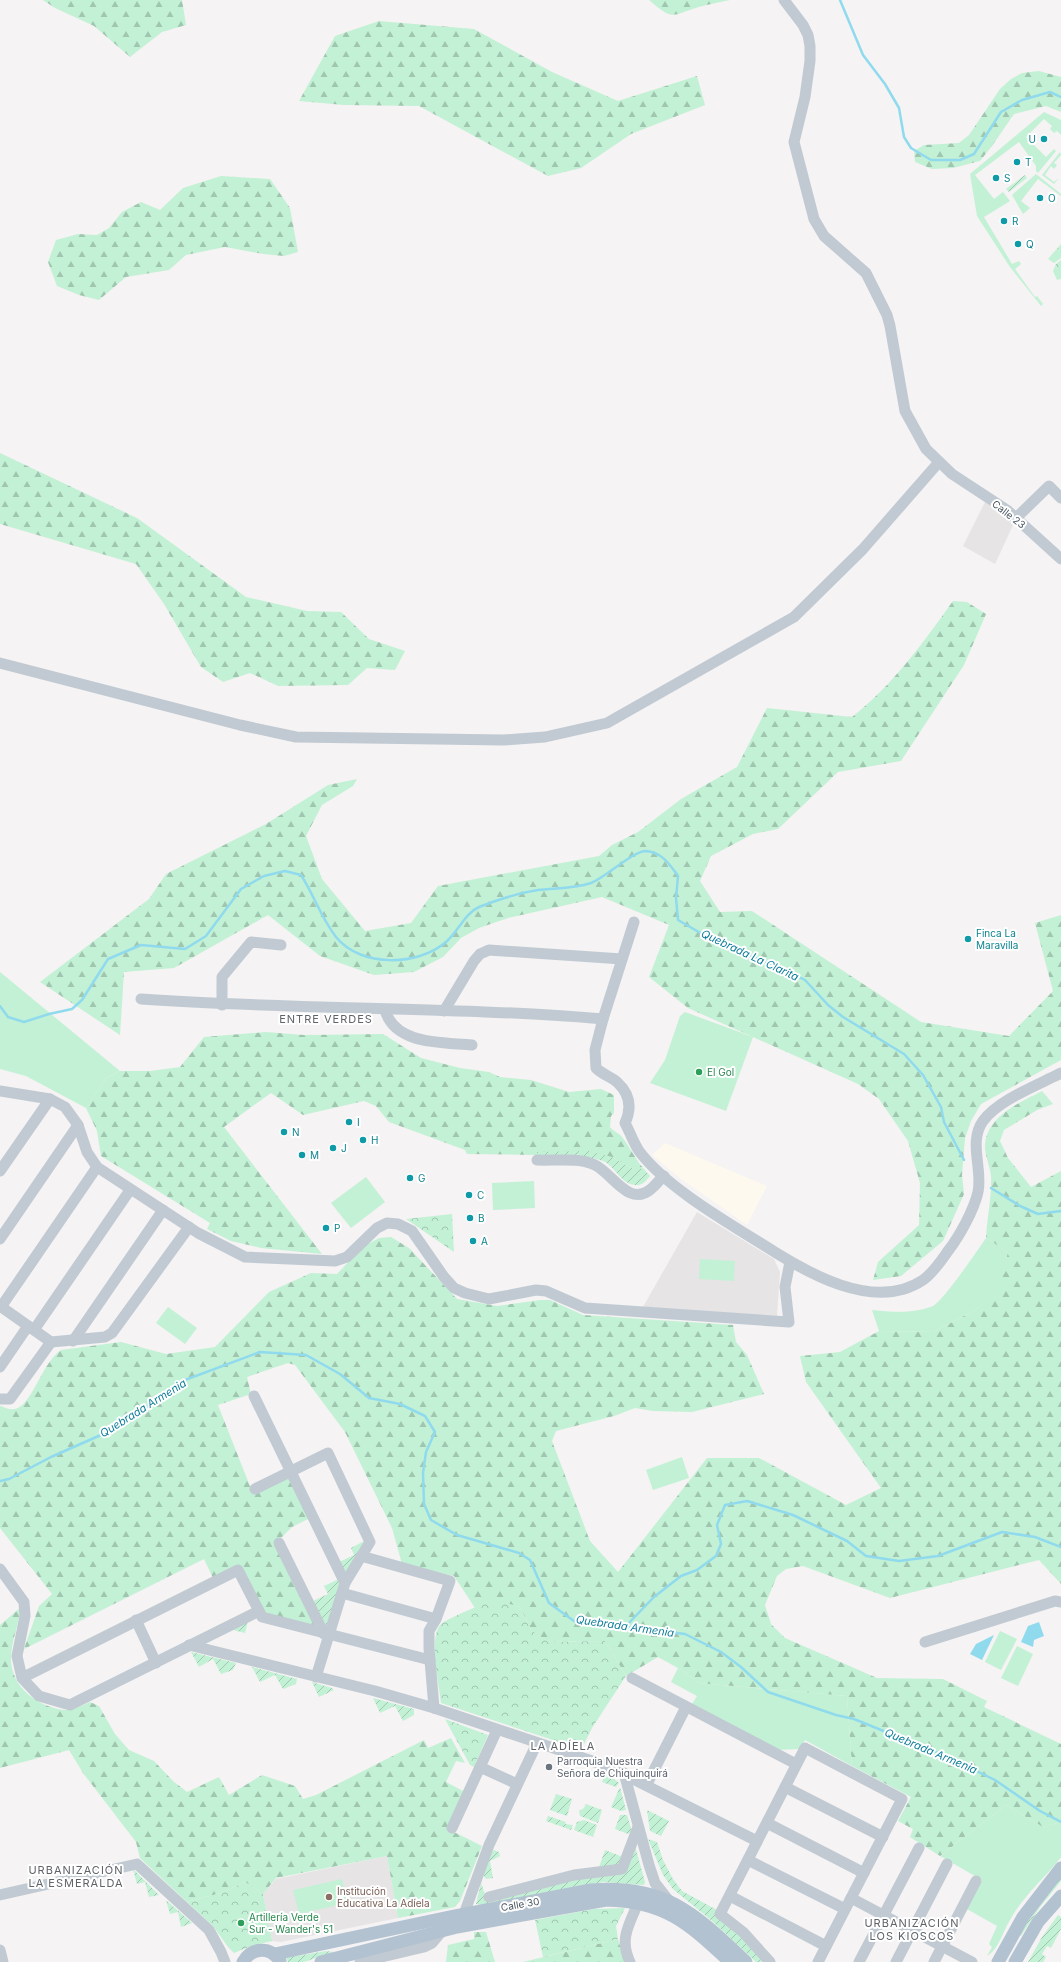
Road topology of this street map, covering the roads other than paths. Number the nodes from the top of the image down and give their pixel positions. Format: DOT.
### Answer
graph roads {
  1 [pos="784,0"];
  2 [pos="939,462"];
  3 [pos="1061,498"];
  4 [pos="1016,518"];
  5 [pos="1061,559"];
  6 [pos="0,663"];
  7 [pos="634,922"];
  8 [pos="281,945"];
  9 [pos="622,959"];
  10 [pos="141,999"];
  11 [pos="222,1005"];
  12 [pos="384,1010"];
  13 [pos="444,1011"];
  14 [pos="603,1018"];
  15 [pos="472,1045"];
  16 [pos="1061,1073"];
  17 [pos="2,1095"];
  18 [pos="50,1099"];
  19 [pos="78,1125"];
  20 [pos="537,1160"];
  21 [pos="97,1167"];
  22 [pos="0,1171"];
  23 [pos="664,1176"];
  24 [pos="130,1190"];
  25 [pos="163,1210"];
  26 [pos="189,1227"];
  27 [pos="0,1239"];
  28 [pos="790,1262"];
  29 [pos="1,1307"];
  30 [pos="31,1328"];
  31 [pos="73,1341"];
  32 [pos="51,1342"];
  33 [pos="0,1367"];
  34 [pos="254,1396"];
  35 [pos="0,1399"];
  36 [pos="290,1472"];
  37 [pos="255,1489"];
  38 [pos="279,1543"];
  39 [pos="361,1556"];
  40 [pos="0,1569"];
  41 [pos="343,1588"];
  42 [pos="1061,1602"];
  43 [pos="259,1611"];
  44 [pos="436,1619"];
  45 [pos="136,1620"];
  46 [pos="326,1634"];
  47 [pos="925,1642"];
  48 [pos="189,1645"];
  49 [pos="430,1660"];
  50 [pos="156,1663"];
  51 [pos="316,1677"];
  52 [pos="22,1678"];
  53 [pos="632,1678"];
  54 [pos="686,1707"];
  55 [pos="434,1708"];
  56 [pos="497,1730"];
  57 [pos="537,1742"];
  58 [pos="796,1764"];
  59 [pos="480,1767"];
  60 [pos="624,1773"];
  61 [pos="517,1784"];
  62 [pos="648,1784"];
  63 [pos="785,1787"];
  64 [pos="767,1824"];
  65 [pos="638,1827"];
  66 [pos="452,1828"];
  67 [pos="883,1837"];
  68 [pos="757,1841"];
  69 [pos="919,1848"];
  70 [pos="748,1860"];
  71 [pos="947,1864"];
  72 [pos="1061,1868"];
  73 [pos="864,1874"];
  74 [pos="976,1881"];
  75 [pos="0,1895"];
  76 [pos="730,1896"];
  77 [pos="1061,1896"];
  78 [pos="489,1897"];
  79 [pos="850,1898"];
  80 [pos="669,1901"];
  81 [pos="638,1904"];
  82 [pos="845,1909"];
  83 [pos="464,1914"];
  84 [pos="883,1915"];
  85 [pos="443,1930"];
  86 [pos="912,1930"];
  87 [pos="826,1946"];
  88 [pos="942,1946"];
  89 [pos="0,1950"];
  90 [pos="277,1958"];
  91 [pos="393,1958"];
  92 [pos="3,1962"];
  93 [pos="224,1962"];
  94 [pos="243,1962"];
  95 [pos="321,1962"];
  96 [pos="360,1962"];
  97 [pos="630,1962"];
  98 [pos="730,1962"];
  99 [pos="746,1962"];
  100 [pos="770,1962"];
  101 [pos="818,1962"];
  102 [pos="859,1962"];
  103 [pos="896,1962"];
  104 [pos="934,1962"];
  105 [pos="972,1962"];
  106 [pos="998,1962"];
  107 [pos="1015,1962"];
  1 -- 2 [label="street, Calle 23"];
  2 -- 4 [label="street, Calle 23"];
  2 -- 6 [label="street"];
  3 -- 4 [label="street"];
  4 -- 5 [label="street, Calle 23"];
  7 -- 9 [label="street"];
  8 -- 11 [label="street"];
  9 -- 13 [label="street"];
  9 -- 14 [label="street"];
  10 -- 11 [label="street"];
  11 -- 12 [label="street"];
  12 -- 13 [label="street"];
  12 -- 15 [label="street"];
  13 -- 14 [label="street"];
  14 -- 23 [label="street"];
  16 -- 28 [label="street"];
  17 -- 18 [label="street"];
  18 -- 19 [label="street"];
  18 -- 22 [label="street"];
  19 -- 21 [label="street"];
  19 -- 27 [label="street"];
  20 -- 23 [label="street"];
  21 -- 24 [label="street"];
  21 -- 29 [label="street"];
  23 -- 28 [label="street"];
  24 -- 25 [label="street"];
  24 -- 30 [label="street"];
  25 -- 26 [label="street"];
  25 -- 31 [label="street"];
  26 -- 28 [label="street"];
  26 -- 31 [label="street"];
  29 -- 30 [label="street"];
  30 -- 32 [label="street"];
  30 -- 33 [label="street"];
  31 -- 32 [label="street"];
  32 -- 35 [label="street"];
  34 -- 36 [label="street"];
  36 -- 37 [label="street"];
  36 -- 39 [label="street"];
  36 -- 41 [label="street"];
  38 -- 46 [label="street"];
  39 -- 41 [label="street"];
  39 -- 44 [label="street"];
  40 -- 52 [label="street"];
  41 -- 44 [label="street"];
  41 -- 46 [label="street"];
  42 -- 47 [label="street"];
  43 -- 45 [label="street"];
  43 -- 46 [label="street"];
  43 -- 48 [label="street"];
  44 -- 49 [label="street"];
  45 -- 50 [label="street"];
  45 -- 52 [label="street"];
  46 -- 49 [label="street"];
  46 -- 51 [label="street"];
  48 -- 50 [label="street"];
  48 -- 51 [label="street"];
  49 -- 55 [label="street"];
  50 -- 52 [label="street"];
  51 -- 55 [label="street"];
  53 -- 54 [label="street"];
  54 -- 58 [label="street"];
  54 -- 62 [label="street"];
  55 -- 56 [label="street"];
  56 -- 57 [label="street"];
  56 -- 59 [label="street"];
  57 -- 60 [label="street"];
  57 -- 61 [label="street"];
  58 -- 63 [label="street"];
  58 -- 67 [label="street"];
  59 -- 61 [label="street"];
  59 -- 66 [label="street"];
  60 -- 62 [label="street"];
  60 -- 65 [label="street"];
  61 -- 83 [label="street"];
  62 -- 68 [label="street"];
  63 -- 64 [label="street"];
  63 -- 67 [label="street"];
  64 -- 68 [label="street"];
  64 -- 73 [label="street"];
  65 -- 78 [label="street"];
  65 -- 80 [label="street"];
  67 -- 73 [label="street"];
  68 -- 70 [label="street"];
  69 -- 84 [label="street"];
  70 -- 76 [label="street"];
  70 -- 82 [label="street"];
  71 -- 86 [label="street"];
  72 -- 106 [label="main road"];
  73 -- 79 [label="street"];
  74 -- 88 [label="street"];
  75 -- 93 [label="street"];
  76 -- 87 [label="street"];
  76 -- 100 [label="street"];
  77 -- 107 [label="main road"];
  79 -- 82 [label="street"];
  79 -- 84 [label="street"];
  80 -- 83 [label="main road, Calle 30"];
  80 -- 99 [label="main road, Calle 30"];
  81 -- 85 [label="main road, Calle 30"];
  81 -- 97 [label="street"];
  81 -- 98 [label="main road, Calle 30"];
  82 -- 87 [label="street"];
  83 -- 90 [label="main road, Calle 30"];
  84 -- 86 [label="street"];
  84 -- 102 [label="street"];
  85 -- 91 [label="street"];
  85 -- 95 [label="main road, Calle 30"];
  86 -- 88 [label="street"];
  86 -- 103 [label="street"];
  87 -- 101 [label="street"];
  88 -- 104 [label="street"];
  88 -- 105 [label="street"];
  89 -- 92 [label="street"];
  90 -- 94 [label="main road"];
  91 -- 96 [label="street"];
}
